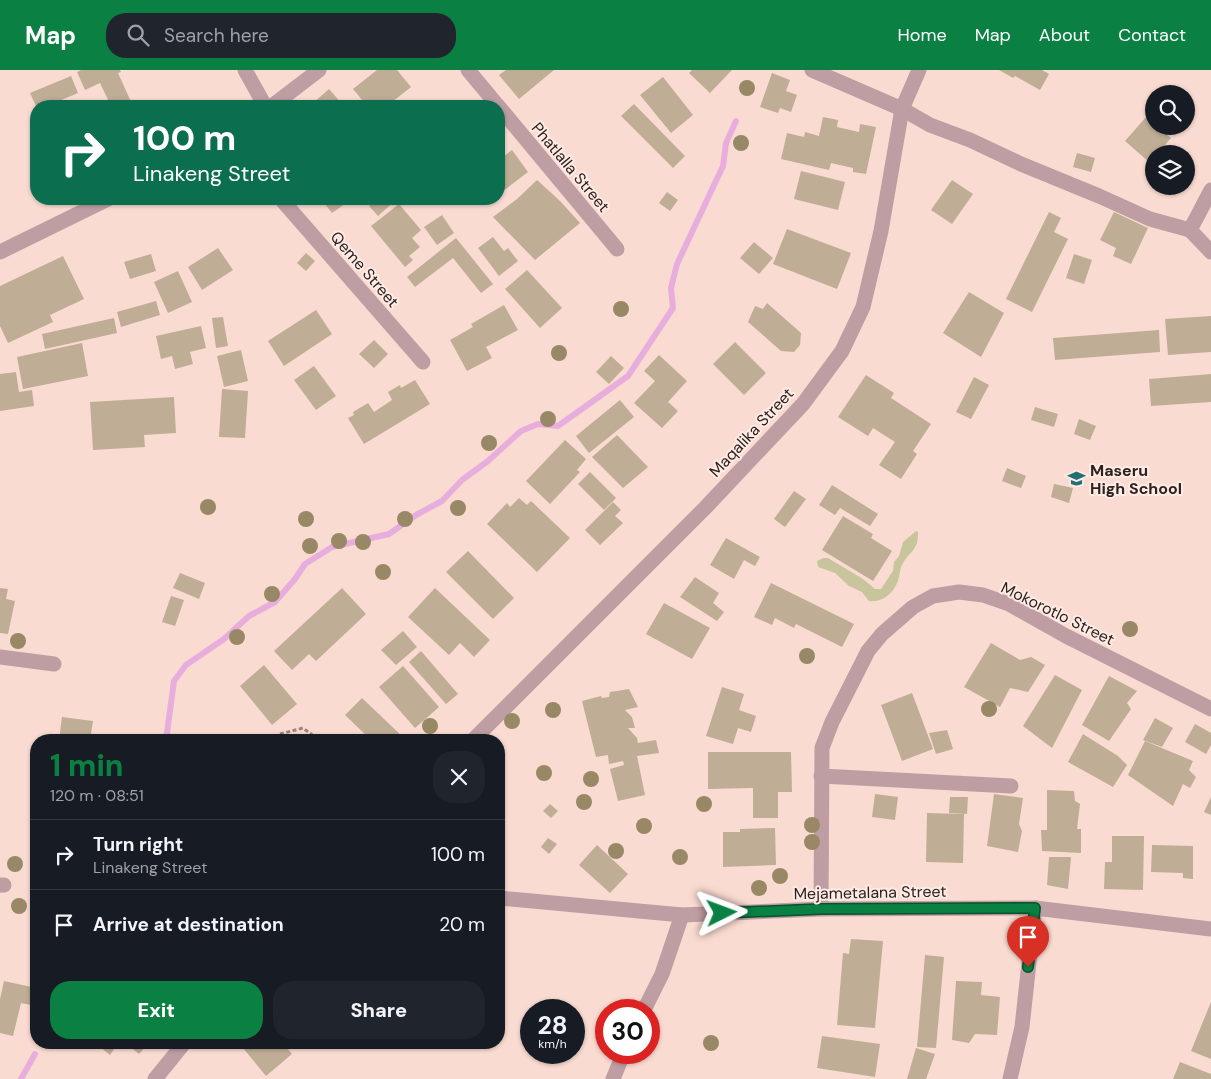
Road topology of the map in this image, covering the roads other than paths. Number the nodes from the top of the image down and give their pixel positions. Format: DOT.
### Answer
graph roads {
  1 [pos="245,70"];
  2 [pos="319,70"];
  3 [pos="468,70"];
  4 [pos="812,70"];
  5 [pos="919,70"];
  6 [pos="262,100"];
  7 [pos="280,100"];
  8 [pos="494,100"];
  9 [pos="902,109"];
  10 [pos="505,113"];
  11 [pos="1211,190"];
  12 [pos="96,205"];
  13 [pos="286,205"];
  14 [pos="1204,219"];
  15 [pos="1190,230"];
  16 [pos="617,249"];
  17 [pos="0,252"];
  18 [pos="1211,252"];
  19 [pos="423,362"];
  20 [pos="0,657"];
  21 [pos="54,664"];
  22 [pos="1211,709"];
  23 [pos="479,734"];
  24 [pos="821,776"];
  25 [pos="1011,786"];
  26 [pos="505,899"];
  27 [pos="1035,908"];
  28 [pos="821,909"];
  29 [pos="682,915"];
  30 [pos="1211,929"];
  31 [pos="650,999"];
  32 [pos="179,1049"];
  33 [pos="619,1064"];
  34 [pos="155,1079"];
  35 [pos="613,1079"];
  36 [pos="1010,1079"];
  1 -- 6 [label="street"];
  2 -- 7 [label="street"];
  3 -- 8 [label="street, Phatlalla Street"];
  4 -- 9 [label="street"];
  5 -- 9 [label="street, Maqalika Street"];
  9 -- 15 [label="street"];
  9 -- 23 [label="street, Maqalika Street"];
  10 -- 16 [label="street, Phatlalla Street"];
  11 -- 14 [label="street"];
  12 -- 17 [label="street"];
  13 -- 19 [label="street, Qeme Street"];
  14 -- 15 [label="street"];
  15 -- 18 [label="street"];
  20 -- 21 [label="street"];
  22 -- 24 [label="street, Mokorotlo Street"];
  24 -- 25 [label="street"];
  24 -- 28 [label="street, Mokorotlo Street"];
  26 -- 29 [label="street, Mejametalana Street"];
  27 -- 28 [label="street, Mejametalana Street"];
  27 -- 30 [label="street, Mejametalana Street"];
  27 -- 36 [label="street"];
  28 -- 29 [label="street, Mejametalana Street"];
  29 -- 31 [label="street"];
  32 -- 34 [label="street"];
  33 -- 35 [label="street"];
}
